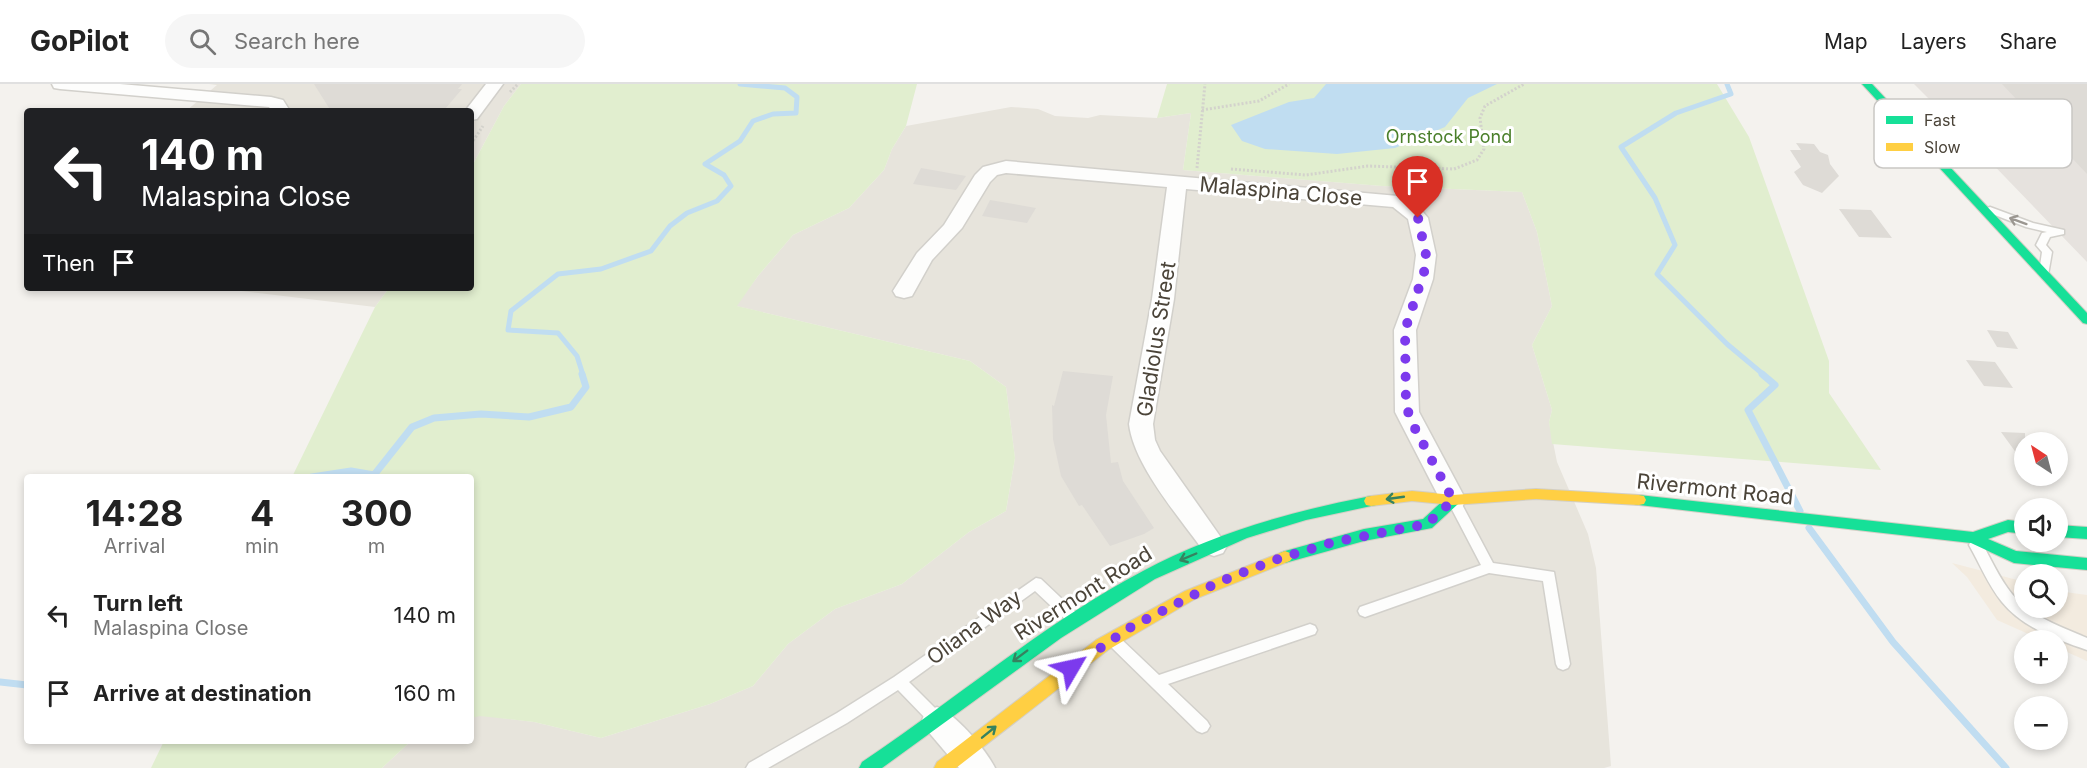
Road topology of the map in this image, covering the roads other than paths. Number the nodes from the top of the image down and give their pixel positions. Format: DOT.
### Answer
graph roads {
  1 [pos="60,84"];
  2 [pos="495,84"];
  3 [pos="1867,84"];
  4 [pos="1881,99"];
  5 [pos="279,108"];
  6 [pos="474,111"];
  7 [pos="1944,168"];
  8 [pos="1187,177"];
  9 [pos="1977,204"];
  10 [pos="2044,275"];
  11 [pos="904,291"];
  12 [pos="2087,320"];
  13 [pos="1453,500"];
  14 [pos="2014,527"];
  15 [pos="2068,532"];
  16 [pos="2087,533"];
  17 [pos="1973,538"];
  18 [pos="1214,546"];
  19 [pos="2087,564"];
  20 [pos="1489,568"];
  21 [pos="1365,611"];
  22 [pos="1074,619"];
  23 [pos="1311,630"];
  24 [pos="1112,639"];
  25 [pos="2087,644"];
  26 [pos="1563,664"];
  27 [pos="899,681"];
  28 [pos="1156,682"];
  29 [pos="937,720"];
  30 [pos="1202,726"];
  31 [pos="962,763"];
  32 [pos="754,768"];
  33 [pos="868,768"];
  1 -- 5 [label="street"];
  2 -- 6 [label="street"];
  3 -- 4 [label="street"];
  7 -- 9 [label="street"];
  8 -- 11 [label="street, Malaspina Close"];
  8 -- 13 [label="street, Malaspina Close"];
  8 -- 18 [label="street, Gladiolus Street"];
  9 -- 10 [label="street"];
  10 -- 9 [label="lane, one-way"];
  10 -- 12 [label="street"];
  13 -- 17 [label="street, Rivermont Road"];
  13 -- 18 [label="street, Rivermont Road, one-way"];
  13 -- 20 [label="lane"];
  13 -- 24 [label="street"];
  14 -- 17 [label="street, Rivermont Road"];
  15 -- 16 [label="street"];
  17 -- 19 [label="street, Rivermont Road"];
  17 -- 25 [label="lane"];
  18 -- 22 [label="street, Rivermont Road, one-way"];
  20 -- 21 [label="lane"];
  20 -- 26 [label="lane"];
  22 -- 27 [label="lane, Oliana Way"];
  22 -- 29 [label="street, Rivermont Road, one-way"];
  23 -- 28 [label="lane"];
  24 -- 28 [label="lane"];
  31 -- 24 [label="street, one-way"];
  27 -- 29 [label="lane"];
  27 -- 32 [label="lane, Oliana Way"];
  28 -- 30 [label="lane"];
  29 -- 31 [label="street"];
  29 -- 33 [label="street, Rivermont Road"];
}
